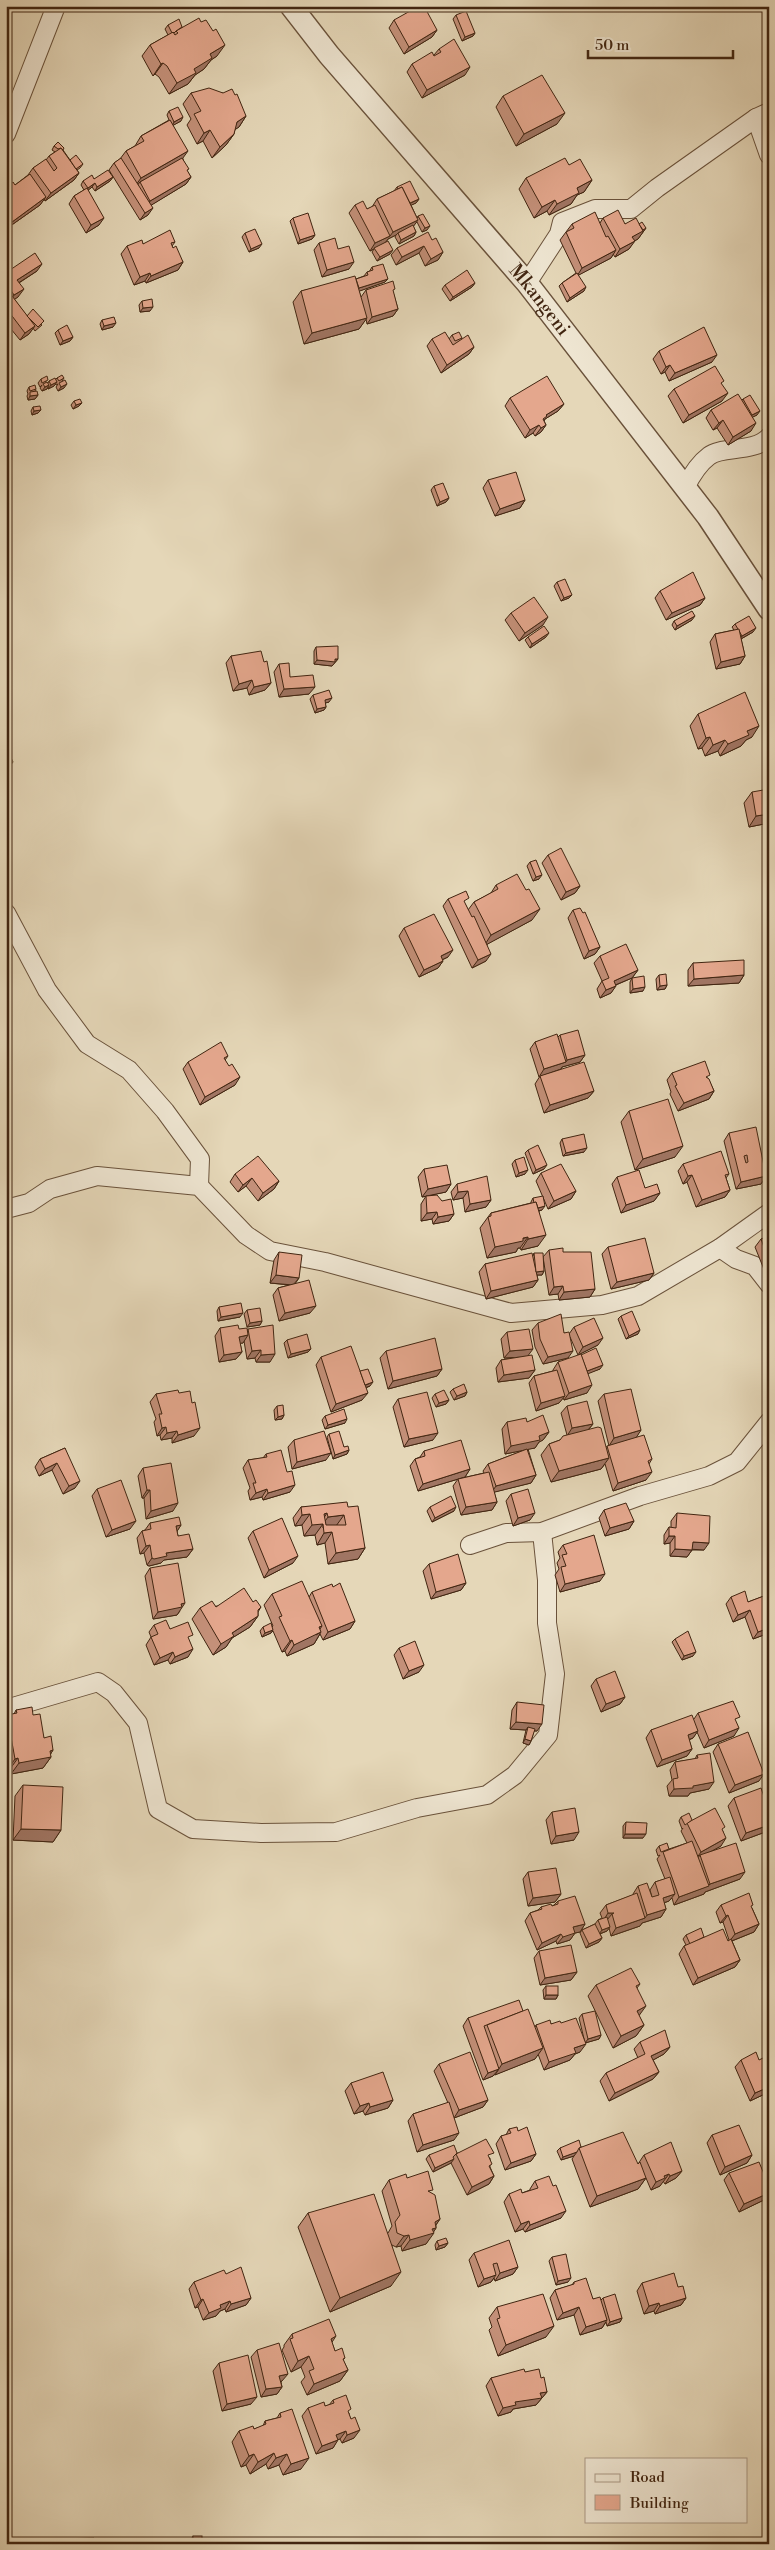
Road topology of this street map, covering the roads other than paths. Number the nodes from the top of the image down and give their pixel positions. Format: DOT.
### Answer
graph roads {
  1 [pos="56,6"];
  2 [pos="291,6"];
  3 [pos="763,115"];
  4 [pos="6,134"];
  5 [pos="769,155"];
  6 [pos="527,283"];
  7 [pos="769,437"];
  8 [pos="685,488"];
  9 [pos="769,609"];
  10 [pos="6,913"];
  11 [pos="199,1186"];
  12 [pos="6,1209"];
  13 [pos="769,1213"];
  14 [pos="720,1248"];
  15 [pos="769,1284"];
  16 [pos="769,1422"];
  17 [pos="542,1532"];
  18 [pos="470,1545"];
  19 [pos="6,1709"];
  1 -- 4 [label="street"];
  2 -- 6 [label="street, Mkangeni"];
  3 -- 5 [label="street"];
  3 -- 6 [label="street"];
  6 -- 8 [label="street, Mkangeni"];
  7 -- 8 [label="street"];
  8 -- 9 [label="street, Mkangeni"];
  10 -- 11 [label="street"];
  11 -- 12 [label="street"];
  11 -- 14 [label="street"];
  13 -- 14 [label="street"];
  14 -- 15 [label="street"];
  16 -- 17 [label="street"];
  17 -- 18 [label="street"];
  17 -- 19 [label="street"];
}
